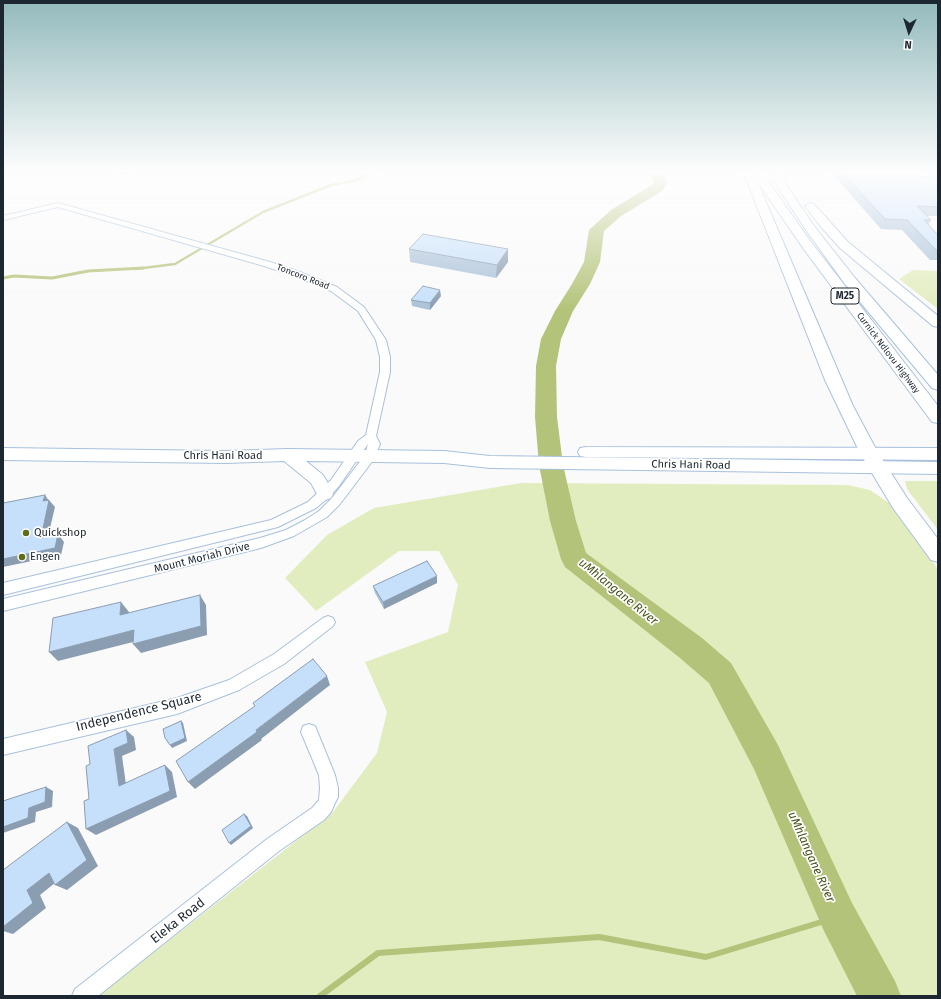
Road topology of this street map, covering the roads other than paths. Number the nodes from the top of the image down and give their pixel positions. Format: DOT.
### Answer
graph roads {
  1 [pos="103,218"];
  2 [pos="768,218"];
  3 [pos="788,218"];
  4 [pos="803,218"];
  5 [pos="819,218"];
  6 [pos="938,323"];
  7 [pos="938,385"];
  8 [pos="938,418"];
  9 [pos="371,436"];
  10 [pos="3,454"];
  11 [pos="288,455"];
  12 [pos="354,456"];
  13 [pos="370,456"];
  14 [pos="937,459"];
  15 [pos="874,461"];
  16 [pos="325,494"];
  17 [pos="938,554"];
  18 [pos="3,589"];
  19 [pos="3,605"];
  20 [pos="328,622"];
  21 [pos="309,732"];
  22 [pos="3,747"];
  23 [pos="82,996"];
  1 -- 9 [label="street, Toncoro Road"];
  2 -- 15 [label="main road"];
  3 -- 8 [label="main road, Curnick Ndlovu Highway / M25"];
  4 -- 7 [label="main road, Curnick Ndlovu Highway / M25"];
  5 -- 6 [label="main road"];
  9 -- 12 [label="street"];
  9 -- 13 [label="street, Toncoro Road"];
  10 -- 11 [label="main road, Chris Hani Road"];
  11 -- 12 [label="main road, Chris Hani Road"];
  11 -- 16 [label="main road"];
  12 -- 13 [label="main road, Chris Hani Road"];
  12 -- 16 [label="street, Mount Moriah Drive"];
  13 -- 15 [label="main road, Chris Hani Road"];
  13 -- 19 [label="street, Mount Moriah Drive"];
  14 -- 15 [label="main road, Chris Hani Road"];
  15 -- 17 [label="main road"];
  16 -- 18 [label="street, Mount Moriah Drive"];
  20 -- 22 [label="street, Independence Square"];
  21 -- 23 [label="street, Eleka Road"];
}
